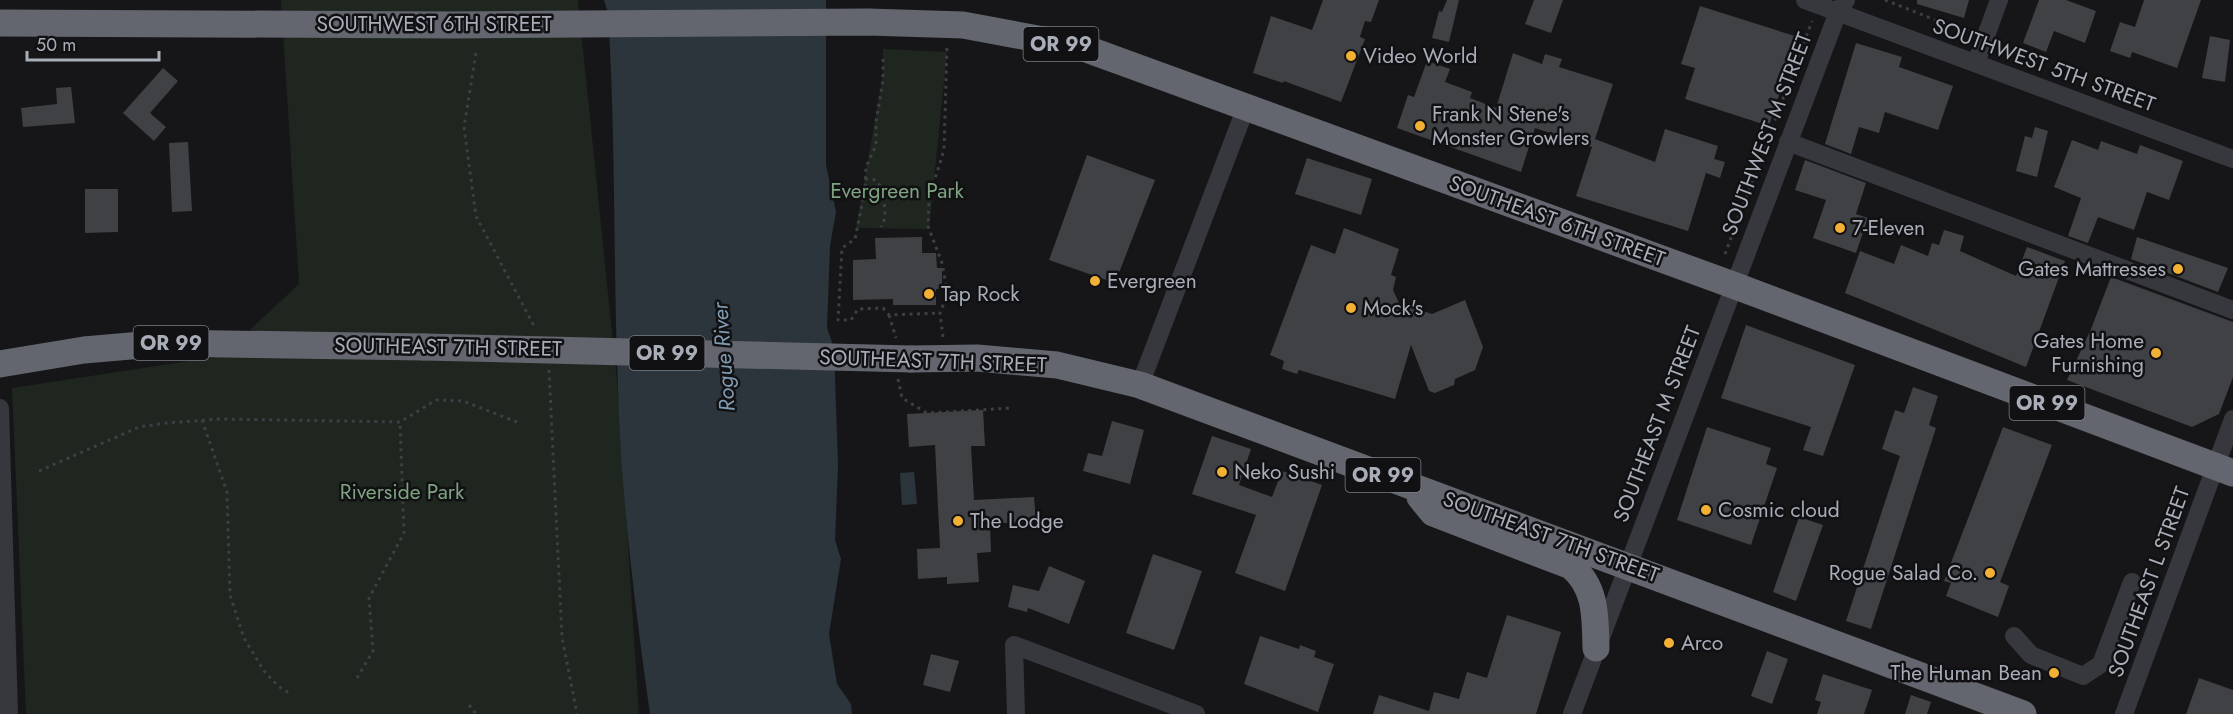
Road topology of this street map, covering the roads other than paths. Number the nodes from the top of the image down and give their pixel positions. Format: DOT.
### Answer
graph roads {
  1 [pos="1999,0"];
  2 [pos="1812,3"];
  3 [pos="1842,6"];
  4 [pos="868,22"];
  5 [pos="0,23"];
  6 [pos="1976,63"];
  7 [pos="1246,107"];
  8 [pos="1788,142"];
  9 [pos="2233,159"];
  10 [pos="1733,285"];
  11 [pos="2233,310"];
  12 [pos="0,364"];
  13 [pos="1140,385"];
  14 [pos="0,408"];
  15 [pos="2233,419"];
  16 [pos="2224,470"];
  17 [pos="1410,485"];
  18 [pos="1627,566"];
  19 [pos="2132,582"];
  20 [pos="2014,636"];
  21 [pos="1596,648"];
  22 [pos="9,714"];
  23 [pos="1016,714"];
  24 [pos="1196,714"];
  25 [pos="1572,714"];
  26 [pos="2023,714"];
  27 [pos="2124,714"];
  1 -- 6 [label="street"];
  2 -- 3 [label="street, SOUTHWEST 5TH STREET"];
  3 -- 6 [label="street, SOUTHWEST 5TH STREET"];
  3 -- 8 [label="street, SOUTHWEST M STREET"];
  4 -- 5 [label="highway, SOUTHWEST 6TH STREET / OR 99"];
  4 -- 7 [label="highway, SOUTHEAST 6TH STREET / OR 99"];
  6 -- 9 [label="street, SOUTHWEST 5TH STREET"];
  7 -- 10 [label="highway, SOUTHEAST 6TH STREET / OR 99"];
  7 -- 13 [label="street"];
  8 -- 10 [label="street, SOUTHWEST M STREET"];
  8 -- 11 [label="street"];
  10 -- 16 [label="highway, SOUTHEAST 6TH STREET / OR 99"];
  10 -- 18 [label="street, SOUTHEAST M STREET"];
  12 -- 13 [label="highway, SOUTHEAST 7TH STREET / OR 99, bridge"];
  13 -- 17 [label="highway, SOUTHEAST 7TH STREET / OR 99"];
  14 -- 22 [label="street"];
  15 -- 16 [label="street, SOUTHEAST L STREET"];
  16 -- 27 [label="street, SOUTHEAST L STREET"];
  17 -- 18 [label="highway, SOUTHEAST 7TH STREET / OR 99"];
  17 -- 21 [label="highway"];
  18 -- 21 [label="street, SOUTHEAST M STREET"];
  18 -- 26 [label="highway, SOUTHEAST 7TH STREET / OR 99"];
  19 -- 20 [label="street"];
  21 -- 25 [label="street, SOUTHEAST M STREET"];
  23 -- 24 [label="street"];
}
